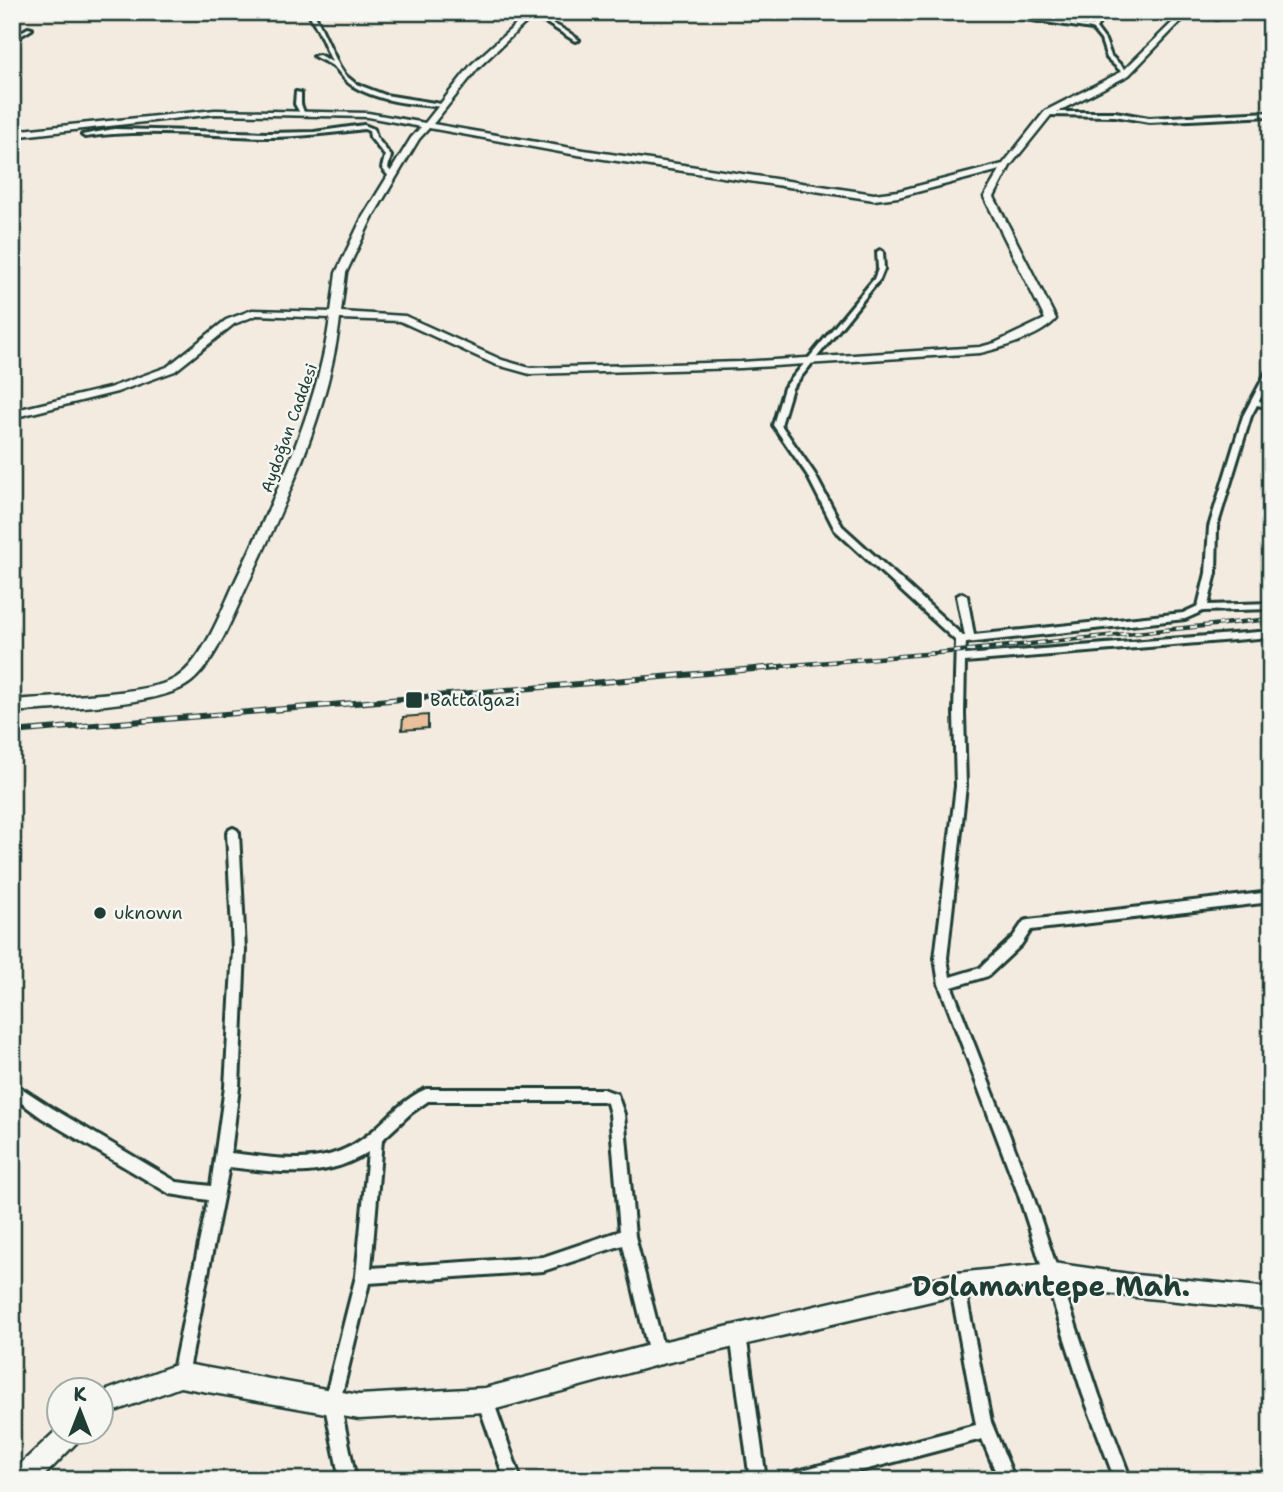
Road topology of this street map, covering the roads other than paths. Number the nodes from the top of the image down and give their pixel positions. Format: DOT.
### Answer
graph roads {
  1 [pos="310,12"];
  2 [pos="496,12"];
  3 [pos="980,12"];
  4 [pos="1104,12"];
  5 [pos="1187,12"];
  6 [pos="1206,12"];
  7 [pos="531,16"];
  8 [pos="1218,18"];
  9 [pos="1094,28"];
  10 [pos="30,29"];
  11 [pos="12,40"];
  12 [pos="577,40"];
  13 [pos="317,56"];
  14 [pos="336,66"];
  15 [pos="1126,73"];
  16 [pos="299,93"];
  17 [pos="444,105"];
  18 [pos="303,114"];
  19 [pos="1047,114"];
  20 [pos="1271,114"];
  21 [pos="428,125"];
  22 [pos="12,134"];
  23 [pos="85,135"];
  24 [pos="1006,166"];
  25 [pos="392,177"];
  26 [pos="880,252"];
  27 [pos="334,315"];
  28 [pos="811,361"];
  29 [pos="1271,371"];
  30 [pos="1254,402"];
  31 [pos="1271,406"];
  32 [pos="12,415"];
  33 [pos="962,596"];
  34 [pos="1271,606"];
  35 [pos="1202,608"];
  36 [pos="1271,634"];
  37 [pos="966,639"];
  38 [pos="961,659"];
  39 [pos="12,706"];
  40 [pos="233,833"];
  41 [pos="1271,897"];
  42 [pos="945,984"];
  43 [pos="12,1088"];
  44 [pos="376,1136"];
  45 [pos="223,1159"];
  46 [pos="216,1194"];
  47 [pos="628,1236"];
  48 [pos="1053,1274"];
  49 [pos="363,1276"];
  50 [pos="957,1284"];
  51 [pos="1271,1299"];
  52 [pos="738,1334"];
  53 [pos="657,1354"];
  54 [pos="180,1375"];
  55 [pos="116,1399"];
  56 [pos="485,1400"];
  57 [pos="332,1402"];
  58 [pos="986,1430"];
  59 [pos="57,1446"];
  60 [pos="22,1480"];
  61 [pos="348,1480"];
  62 [pos="513,1480"];
  63 [pos="758,1480"];
  64 [pos="794,1480"];
  65 [pos="1007,1480"];
  66 [pos="1123,1480"];
  1 -- 14 [label="street"];
  2 -- 7 [label="street"];
  3 -- 9 [label="street"];
  4 -- 9 [label="street"];
  5 -- 15 [label="street"];
  6 -- 8 [label="street"];
  7 -- 12 [label="street"];
  7 -- 17 [label="street, Aydoğan Caddesi"];
  9 -- 15 [label="street"];
  10 -- 11 [label="street"];
  13 -- 14 [label="street"];
  14 -- 17 [label="street"];
  15 -- 19 [label="street"];
  16 -- 18 [label="street"];
  17 -- 21 [label="street, Aydoğan Caddesi"];
  18 -- 21 [label="street"];
  18 -- 22 [label="street"];
  19 -- 20 [label="street"];
  19 -- 24 [label="street"];
  21 -- 24 [label="street"];
  21 -- 25 [label="street, Aydoğan Caddesi"];
  23 -- 25 [label="street"];
  24 -- 28 [label="street"];
  25 -- 27 [label="street, Aydoğan Caddesi"];
  26 -- 28 [label="street"];
  27 -- 28 [label="street"];
  27 -- 32 [label="street"];
  27 -- 39 [label="street, Aydoğan Caddesi"];
  28 -- 37 [label="street"];
  29 -- 30 [label="street"];
  30 -- 31 [label="street"];
  30 -- 35 [label="street"];
  33 -- 37 [label="street"];
  34 -- 35 [label="street"];
  35 -- 37 [label="street"];
  36 -- 38 [label="street"];
  37 -- 38 [label="street"];
  38 -- 42 [label="street"];
  40 -- 45 [label="street"];
  41 -- 42 [label="street"];
  42 -- 48 [label="street"];
  43 -- 46 [label="street"];
  44 -- 45 [label="street"];
  44 -- 47 [label="street"];
  44 -- 49 [label="street"];
  45 -- 46 [label="street"];
  46 -- 54 [label="street"];
  47 -- 49 [label="street"];
  47 -- 53 [label="street"];
  48 -- 50 [label="street"];
  48 -- 51 [label="street"];
  48 -- 66 [label="street"];
  49 -- 57 [label="street"];
  50 -- 52 [label="street"];
  50 -- 58 [label="street"];
  52 -- 53 [label="street"];
  52 -- 63 [label="street"];
  53 -- 56 [label="street"];
  54 -- 55 [label="street"];
  54 -- 57 [label="street"];
  56 -- 57 [label="street"];
  56 -- 62 [label="street"];
  57 -- 61 [label="street"];
  58 -- 64 [label="street"];
  58 -- 65 [label="street"];
  59 -- 60 [label="street"];
}
